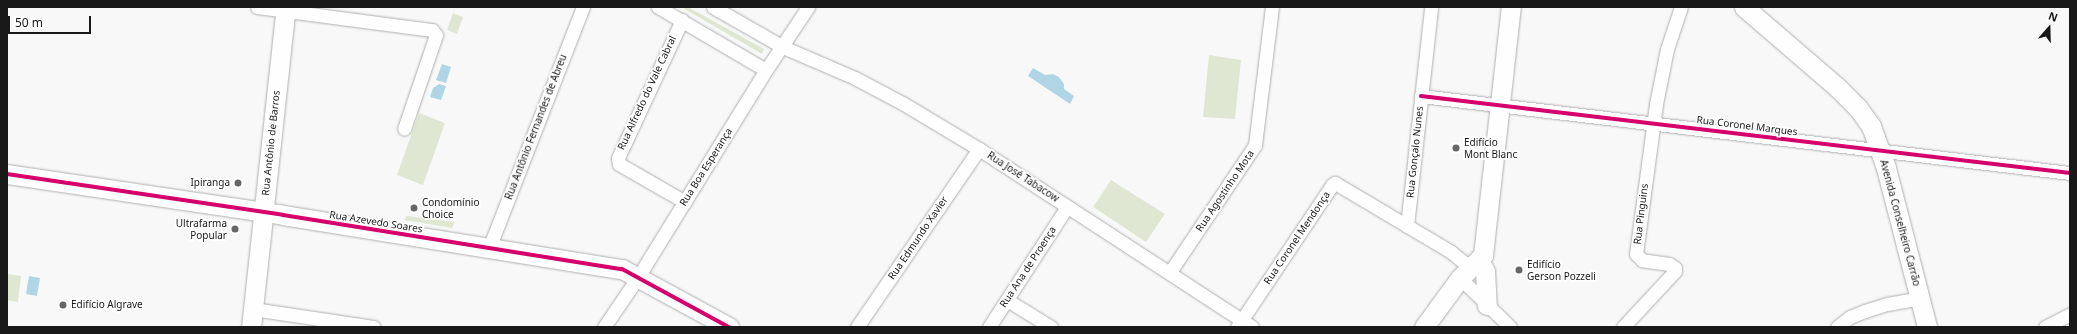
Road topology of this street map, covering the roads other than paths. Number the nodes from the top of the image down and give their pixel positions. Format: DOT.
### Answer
graph roads {
  1 [pos="257,7"];
  2 [pos="583,7"];
  3 [pos="658,7"];
  4 [pos="713,7"];
  5 [pos="808,7"];
  6 [pos="1272,7"];
  7 [pos="1431,7"];
  8 [pos="1511,7"];
  9 [pos="1681,7"];
  10 [pos="1744,7"];
  11 [pos="286,9"];
  12 [pos="682,20"];
  13 [pos="783,47"];
  14 [pos="766,70"];
  15 [pos="1421,96"];
  16 [pos="1501,105"];
  17 [pos="1653,123"];
  18 [pos="404,129"];
  19 [pos="979,149"];
  20 [pos="1881,150"];
  21 [pos="2070,173"];
  22 [pos="7,174"];
  23 [pos="685,202"];
  24 [pos="1067,206"];
  25 [pos="264,212"];
  26 [pos="1406,226"];
  27 [pos="489,248"];
  28 [pos="1470,269"];
  29 [pos="1170,272"];
  30 [pos="638,277"];
  31 [pos="1920,298"];
  32 [pos="1007,300"];
  33 [pos="1487,305"];
  34 [pos="2070,314"];
  35 [pos="252,318"];
  36 [pos="1243,325"];
  37 [pos="374,327"];
  38 [pos="604,327"];
  39 [pos="730,327"];
  40 [pos="857,327"];
  41 [pos="989,327"];
  42 [pos="1051,327"];
  43 [pos="1424,327"];
  44 [pos="1510,327"];
  45 [pos="1623,327"];
  46 [pos="1837,327"];
  47 [pos="1927,327"];
  48 [pos="2045,327"];
  1 -- 11 [label="street"];
  2 -- 27 [label="street, Rua Antônio Fernandes de Abreu"];
  3 -- 12 [label="street"];
  4 -- 13 [label="street, Rua José Tabacow"];
  5 -- 13 [label="street, Rua Boa Esperança"];
  6 -- 29 [label="street, Rua Agostinho Mota"];
  7 -- 15 [label="street, Rua Gonçalo Nunes"];
  8 -- 16 [label="street"];
  9 -- 17 [label="street"];
  10 -- 20 [label="street, Avenida Conselheiro Carrão"];
  11 -- 18 [label="street"];
  11 -- 25 [label="street, Rua Antônio de Barros"];
  12 -- 14 [label="street"];
  12 -- 23 [label="street, Rua Alfredo do Vale Cabral"];
  13 -- 14 [label="street, Rua Boa Esperança"];
  13 -- 19 [label="street, Rua José Tabacow"];
  14 -- 23 [label="street, Rua Boa Esperança"];
  15 -- 16 [label="street, Rua Coronel Marques"];
  15 -- 26 [label="street, Rua Gonçalo Nunes"];
  16 -- 17 [label="street, Rua Coronel Marques"];
  16 -- 28 [label="street"];
  17 -- 20 [label="street, Rua Coronel Marques"];
  17 -- 45 [label="street, Rua Pinguins"];
  19 -- 24 [label="street, Rua José Tabacow"];
  19 -- 40 [label="street, Rua Edmundo Xavier"];
  20 -- 21 [label="street, Rua Coronel Marques"];
  20 -- 31 [label="street, Avenida Conselheiro Carrão"];
  22 -- 25 [label="street, Rua Azevedo Soares"];
  23 -- 30 [label="street, Rua Boa Esperança"];
  24 -- 29 [label="street, Rua José Tabacow"];
  24 -- 32 [label="street, Rua Ana de Proença"];
  25 -- 27 [label="street, Rua Azevedo Soares"];
  25 -- 35 [label="street, Rua Antônio de Barros"];
  26 -- 28 [label="street, Rua Coronel Mendonça"];
  26 -- 36 [label="street, Rua Coronel Mendonça"];
  27 -- 30 [label="street, Rua Azevedo Soares"];
  28 -- 33 [label="street, Rua Coronel Mendonça"];
  28 -- 33 [label="street"];
  28 -- 43 [label="street"];
  29 -- 36 [label="street, Rua José Tabacow"];
  30 -- 38 [label="street, Rua Boa Esperança"];
  30 -- 39 [label="street, Rua Azevedo Soares"];
  31 -- 46 [label="street"];
  31 -- 47 [label="street, Avenida Conselheiro Carrão"];
  32 -- 41 [label="street, Rua Ana de Proença"];
  32 -- 42 [label="street"];
  33 -- 44 [label="street, Rua Coronel Mendonça"];
  34 -- 48 [label="street"];
  35 -- 37 [label="street"];
}
